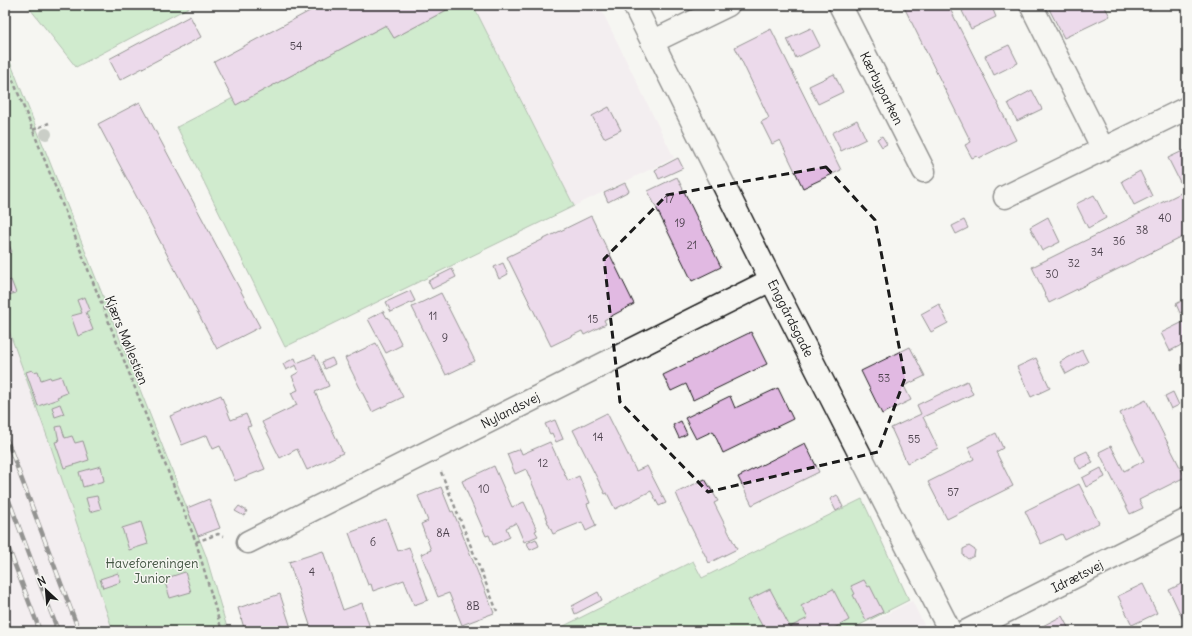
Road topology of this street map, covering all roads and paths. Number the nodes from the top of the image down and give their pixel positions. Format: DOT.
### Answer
graph roads {
  1 [pos="634,5"];
  2 [pos="728,5"];
  3 [pos="840,5"];
  4 [pos="1031,5"];
  5 [pos="652,42"];
  6 [pos="5,60"];
  7 [pos="1187,108"];
  8 [pos="49,123"];
  9 [pos="33,130"];
  10 [pos="1103,149"];
  11 [pos="924,171"];
  12 [pos="1005,197"];
  13 [pos="771,280"];
  14 [pos="432,449"];
  15 [pos="1187,520"];
  16 [pos="218,534"];
  17 [pos="196,542"];
  18 [pos="248,542"];
  19 [pos="497,611"];
  20 [pos="222,631"];
  21 [pos="950,631"];
  22 [pos="967,631"];
  1 -- 5 [label="street, Enggårdsgade"];
  2 -- 5 [label="street"];
  3 -- 11 [label="street, Kærbyparken"];
  4 -- 10 [label="street"];
  5 -- 13 [label="street, Enggårdsgade"];
  6 -- 9 [label="path, Kjærs Møllestien"];
  7 -- 10 [label="street"];
  8 -- 9 [label="path"];
  9 -- 17 [label="path, Kjærs Møllestien"];
  10 -- 12 [label="street"];
  13 -- 14 [label="street, Nylandsvej"];
  13 -- 21 [label="street, Enggårdsgade"];
  14 -- 18 [label="street, Nylandsvej"];
  14 -- 19 [label="path"];
  15 -- 22 [label="street, Idrætsvej"];
  16 -- 17 [label="path"];
  17 -- 20 [label="path, Kjærs Møllestien"];
}
